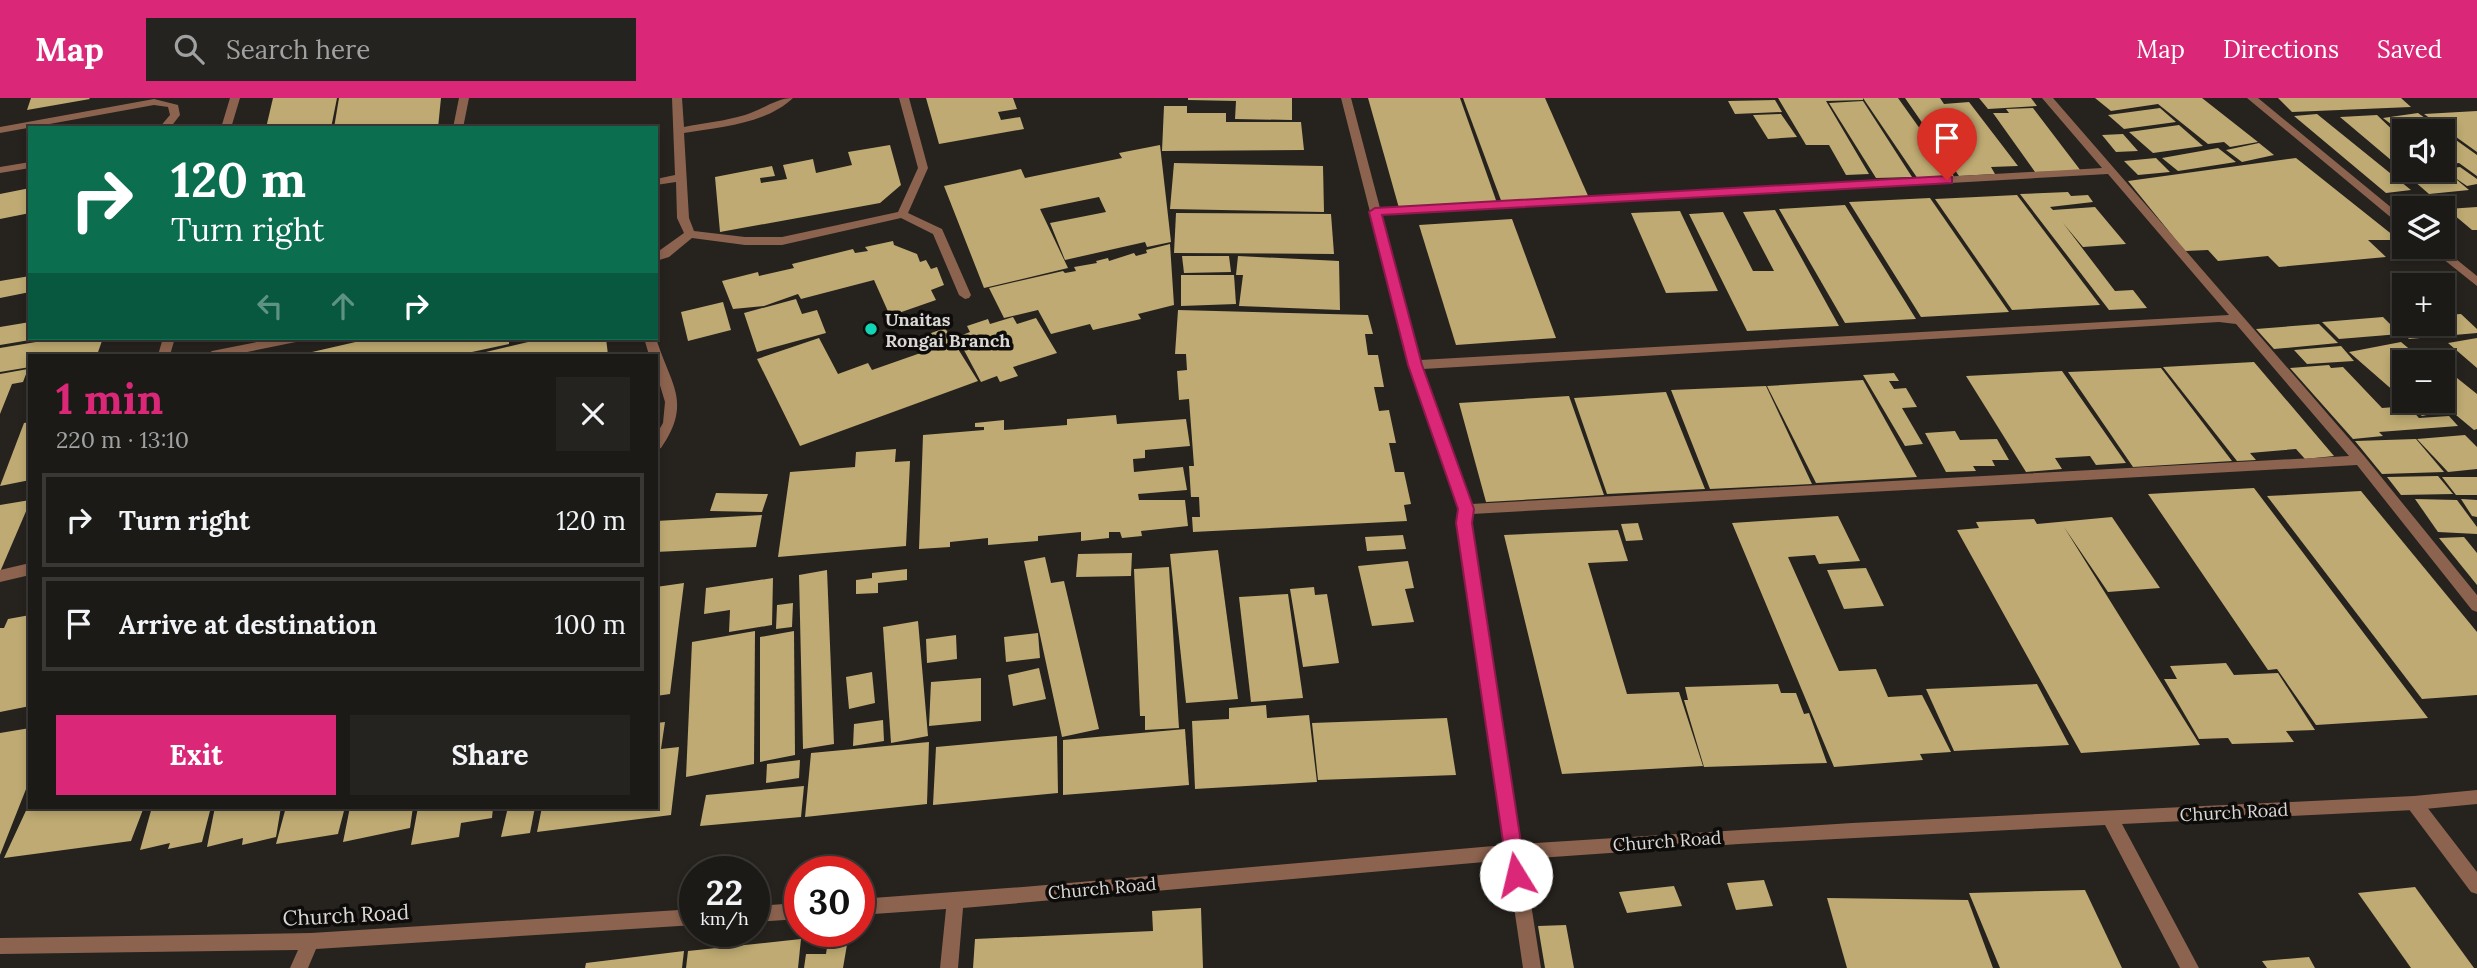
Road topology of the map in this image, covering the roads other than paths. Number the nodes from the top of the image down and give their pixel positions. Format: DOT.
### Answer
graph roads {
  1 [pos="235,98"];
  2 [pos="464,98"];
  3 [pos="677,98"];
  4 [pos="788,98"];
  5 [pos="904,98"];
  6 [pos="1346,98"];
  7 [pos="2047,98"];
  8 [pos="2252,98"];
  9 [pos="166,126"];
  10 [pos="227,126"];
  11 [pos="458,126"];
  12 [pos="0,130"];
  13 [pos="677,131"];
  14 [pos="28,165"];
  15 [pos="0,170"];
  16 [pos="2111,171"];
  17 [pos="680,178"];
  18 [pos="658,182"];
  19 [pos="1375,212"];
  20 [pos="2392,213"];
  21 [pos="902,214"];
  22 [pos="690,234"];
  23 [pos="658,256"];
  24 [pos="2449,259"];
  25 [pos="2477,282"];
  26 [pos="965,295"];
  27 [pos="2240,320"];
  28 [pos="286,340"];
  29 [pos="219,354"];
  30 [pos="658,360"];
  31 [pos="1415,365"];
  32 [pos="658,443"];
  33 [pos="2360,460"];
  34 [pos="1466,509"];
  35 [pos="28,569"];
  36 [pos="0,576"];
  37 [pos="2477,606"];
  38 [pos="2477,797"];
  39 [pos="2414,803"];
  40 [pos="2110,818"];
  41 [pos="1512,852"];
  42 [pos="2477,886"];
  43 [pos="955,901"];
  44 [pos="875,906"];
  45 [pos="679,918"];
  46 [pos="311,941"];
  47 [pos="0,946"];
  48 [pos="299,968"];
  49 [pos="949,968"];
  50 [pos="1532,968"];
  51 [pos="2190,968"];
  1 -- 10 [label="street"];
  2 -- 11 [label="street"];
  3 -- 13 [label="street"];
  4 -- 13 [label="street"];
  5 -- 21 [label="street"];
  6 -- 19 [label="street"];
  7 -- 16 [label="street"];
  8 -- 20 [label="street"];
  9 -- 12 [label="street"];
  13 -- 17 [label="street"];
  14 -- 15 [label="street"];
  16 -- 19 [label="street"];
  16 -- 27 [label="street"];
  17 -- 18 [label="street"];
  17 -- 22 [label="street"];
  19 -- 31 [label="street"];
  21 -- 22 [label="street"];
  21 -- 26 [label="street"];
  22 -- 23 [label="street"];
  24 -- 25 [label="street"];
  27 -- 31 [label="street"];
  27 -- 33 [label="street"];
  28 -- 29 [label="street"];
  30 -- 32 [label="street"];
  31 -- 34 [label="street"];
  33 -- 34 [label="street"];
  33 -- 37 [label="street"];
  34 -- 41 [label="street"];
  35 -- 36 [label="street"];
  38 -- 39 [label="street, Church Road"];
  39 -- 40 [label="street, Church Road"];
  39 -- 42 [label="street"];
  40 -- 41 [label="street, Church Road"];
  40 -- 51 [label="street"];
  41 -- 43 [label="street, Church Road"];
  41 -- 50 [label="street"];
  43 -- 44 [label="street, Church Road"];
  43 -- 49 [label="street"];
  45 -- 46 [label="street, Church Road"];
  46 -- 47 [label="street, Church Road"];
  46 -- 48 [label="street"];
}
